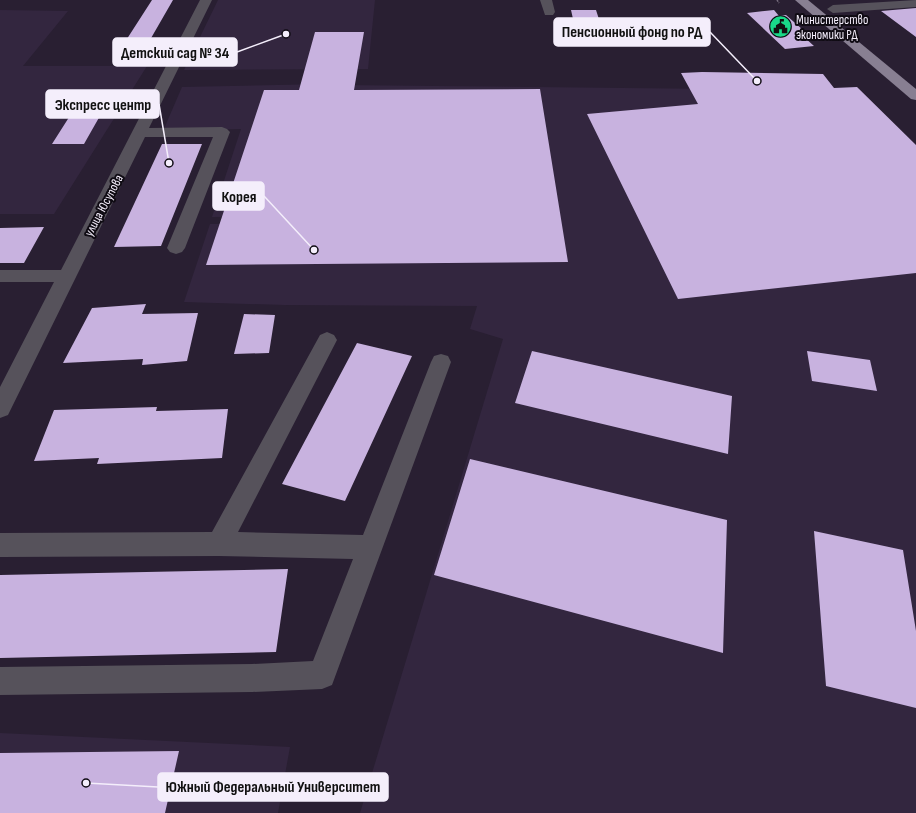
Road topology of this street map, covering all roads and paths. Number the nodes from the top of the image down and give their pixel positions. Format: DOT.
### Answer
graph roads {
  1 [pos="206,0"];
  2 [pos="776,0"];
  3 [pos="801,0"];
  4 [pos="821,0"];
  5 [pos="779,3"];
  6 [pos="916,3"];
  7 [pos="833,9"];
  8 [pos="845,19"];
  9 [pos="916,96"];
  10 [pos="141,133"];
  11 [pos="176,248"];
  12 [pos="0,276"];
  13 [pos="65,276"];
  14 [pos="327,340"];
  15 [pos="441,362"];
  16 [pos="0,409"];
  17 [pos="219,544"];
  18 [pos="0,545"];
  19 [pos="371,547"];
  20 [pos="0,680"];
  1 -- 10 [label="street, улица Юсупова"];
  2 -- 5 [label="path"];
  3 -- 9 [label="main road"];
  4 -- 7 [label="main road"];
  6 -- 7 [label="street"];
  7 -- 8 [label="main road"];
  10 -- 11 [label="street"];
  10 -- 13 [label="street, улица Юсупова"];
  12 -- 13 [label="street"];
  13 -- 16 [label="street, улица Юсупова"];
  14 -- 17 [label="street"];
  15 -- 19 [label="street"];
  17 -- 18 [label="street"];
  17 -- 19 [label="street"];
  19 -- 20 [label="street"];
}
